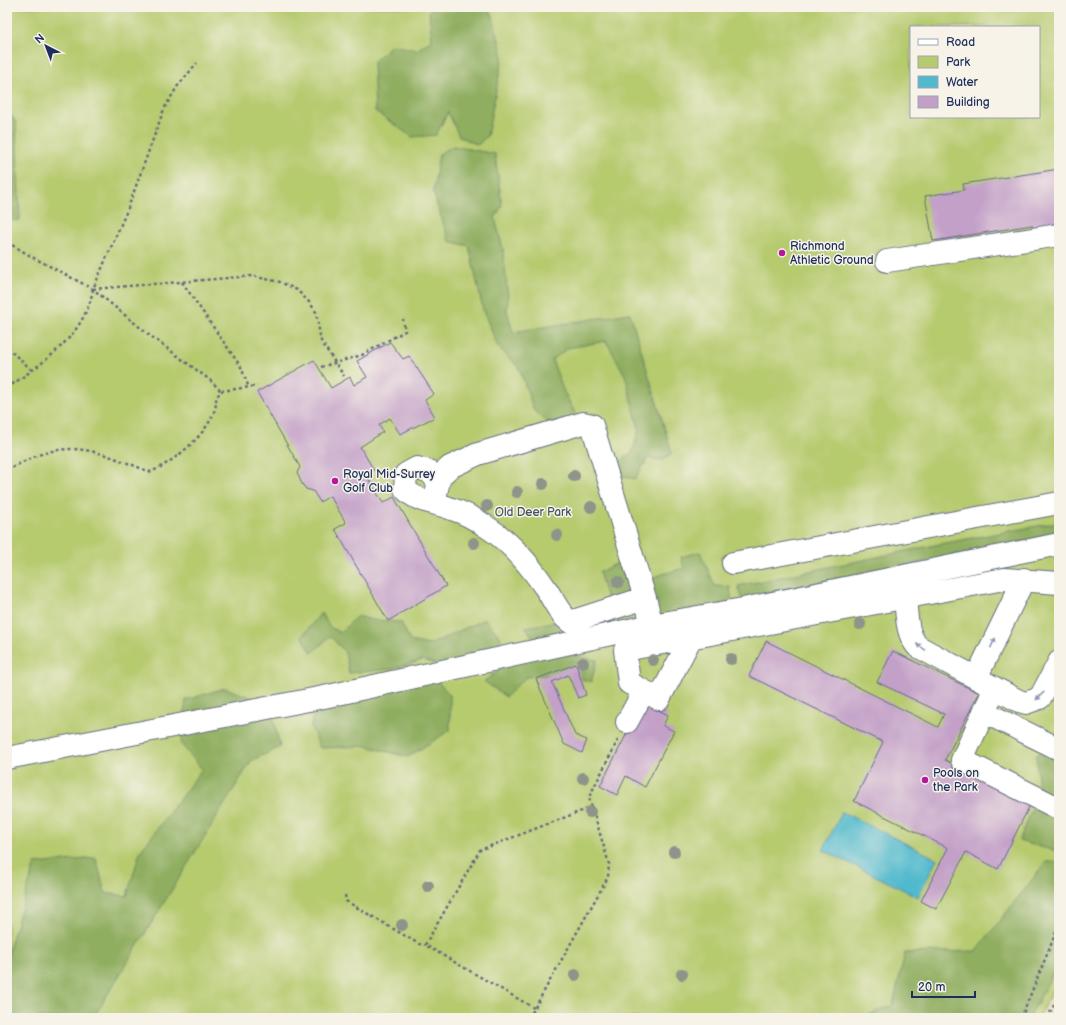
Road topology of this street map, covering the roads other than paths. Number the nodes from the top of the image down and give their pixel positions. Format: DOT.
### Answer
graph roads {
  1 [pos="1059,235"];
  2 [pos="887,260"];
  3 [pos="438,482"];
  4 [pos="435,503"];
  5 [pos="1059,503"];
  6 [pos="1059,544"];
  7 [pos="733,563"];
  8 [pos="1024,579"];
  9 [pos="1059,583"];
  10 [pos="645,598"];
  11 [pos="905,598"];
  12 [pos="652,625"];
  13 [pos="691,638"];
  14 [pos="1059,662"];
  15 [pos="986,683"];
  16 [pos="644,691"];
  17 [pos="984,712"];
  18 [pos="628,722"];
  19 [pos="1059,749"];
  20 [pos="7,758"];
  21 [pos="1059,805"];
  1 -- 2 [label="street"];
  3 -- 4 [label="street"];
  3 -- 4 [label="street"];
  3 -- 10 [label="street"];
  4 -- 10 [label="street"];
  5 -- 7 [label="street"];
  6 -- 12 [label="street"];
  8 -- 9 [label="street"];
  8 -- 11 [label="street"];
  15 -- 8 [label="street, one-way"];
  10 -- 12 [label="street"];
  11 -- 13 [label="street"];
  15 -- 11 [label="street, one-way"];
  12 -- 20 [label="street"];
  13 -- 16 [label="street"];
  13 -- 16 [label="street"];
  14 -- 15 [label="street, one-way"];
  15 -- 17 [label="street"];
  16 -- 18 [label="street"];
  17 -- 19 [label="street"];
  17 -- 21 [label="street"];
}
